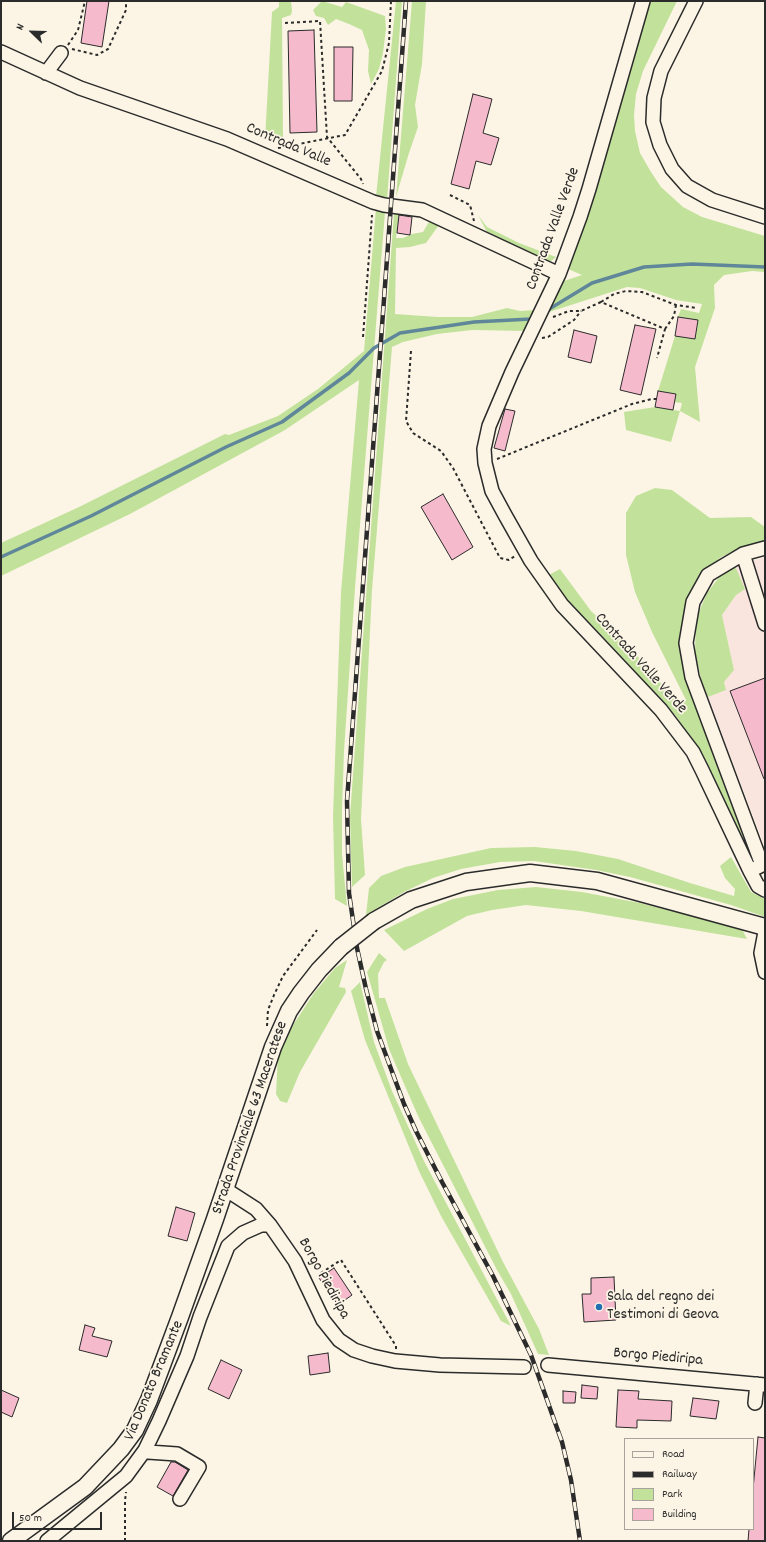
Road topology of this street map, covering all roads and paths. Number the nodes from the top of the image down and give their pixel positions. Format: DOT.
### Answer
graph roads {
  1 [pos="86,1"];
  2 [pos="126,1"];
  3 [pos="392,1"];
  4 [pos="643,1"];
  5 [pos="696,1"];
  6 [pos="285,23"];
  7 [pos="1,52"];
  8 [pos="61,53"];
  9 [pos="46,73"];
  10 [pos="327,138"];
  11 [pos="259,152"];
  12 [pos="450,195"];
  13 [pos="369,200"];
  14 [pos="765,217"];
  15 [pos="476,235"];
  16 [pos="559,274"];
  17 [pos="601,302"];
  18 [pos="676,305"];
  19 [pos="697,308"];
  20 [pos="581,311"];
  21 [pos="537,320"];
  22 [pos="665,329"];
  23 [pos="363,337"];
  24 [pos="530,337"];
  25 [pos="411,351"];
  26 [pos="657,358"];
  27 [pos="657,399"];
  28 [pos="485,463"];
  29 [pos="765,548"];
  30 [pos="525,549"];
  31 [pos="743,554"];
  32 [pos="765,624"];
  33 [pos="750,871"];
  34 [pos="765,890"];
  35 [pos="765,927"];
  36 [pos="317,930"];
  37 [pos="765,932"];
  38 [pos="765,972"];
  39 [pos="273,1047"];
  40 [pos="226,1189"];
  41 [pos="270,1225"];
  42 [pos="321,1273"];
  43 [pos="395,1361"];
  44 [pos="548,1365"];
  45 [pos="524,1367"];
  46 [pos="761,1384"];
  47 [pos="755,1403"];
  48 [pos="145,1450"];
  49 [pos="126,1476"];
  50 [pos="180,1499"];
  51 [pos="11,1541"];
  52 [pos="48,1541"];
  53 [pos="125,1541"];
  1 -- 2 [label="path"];
  3 -- 10 [label="path"];
  4 -- 16 [label="street, Contrada Valle Verde"];
  5 -- 14 [label="street"];
  6 -- 10 [label="path"];
  7 -- 9 [label="street, Contrada Valle"];
  8 -- 9 [label="street"];
  9 -- 11 [label="street, Contrada Valle"];
  10 -- 11 [label="path"];
  10 -- 13 [label="path"];
  11 -- 13 [label="street, Contrada Valle"];
  12 -- 15 [label="path"];
  13 -- 15 [label="street, Contrada Valle"];
  13 -- 23 [label="path"];
  15 -- 16 [label="street, Contrada Valle"];
  16 -- 21 [label="street, Contrada Valle Verde"];
  17 -- 18 [label="path"];
  17 -- 20 [label="path"];
  17 -- 22 [label="path"];
  18 -- 19 [label="path"];
  18 -- 22 [label="path"];
  20 -- 21 [label="path"];
  20 -- 24 [label="path"];
  21 -- 24 [label="street, Contrada Valle Verde"];
  22 -- 26 [label="path"];
  24 -- 28 [label="street, Contrada Valle Verde"];
  25 -- 30 [label="path"];
  27 -- 28 [label="path"];
  28 -- 30 [label="street, Contrada Valle Verde"];
  29 -- 31 [label="street"];
  30 -- 33 [label="street, Contrada Valle Verde"];
  31 -- 32 [label="street"];
  31 -- 33 [label="street"];
  33 -- 34 [label="street, Contrada Valle Verde"];
  35 -- 39 [label="main road, Strada Provinciale 63 Maceratese, bridge"];
  36 -- 39 [label="path"];
  37 -- 38 [label="street"];
  39 -- 40 [label="main road, Strada Provinciale 63 Maceratese"];
  40 -- 41 [label="street, Borgo Piediripa"];
  40 -- 51 [label="main road, Strada Provinciale 63 Maceratese"];
  41 -- 43 [label="street, Borgo Piediripa"];
  41 -- 48 [label="street, Via Donato Bramante"];
  42 -- 43 [label="path"];
  43 -- 45 [label="street, Borgo Piediripa"];
  44 -- 46 [label="street, Borgo Piediripa"];
  46 -- 47 [label="street"];
  48 -- 49 [label="street, Via Donato Bramante"];
  48 -- 50 [label="street"];
  49 -- 52 [label="street, Via Donato Bramante"];
  49 -- 53 [label="path"];
}
